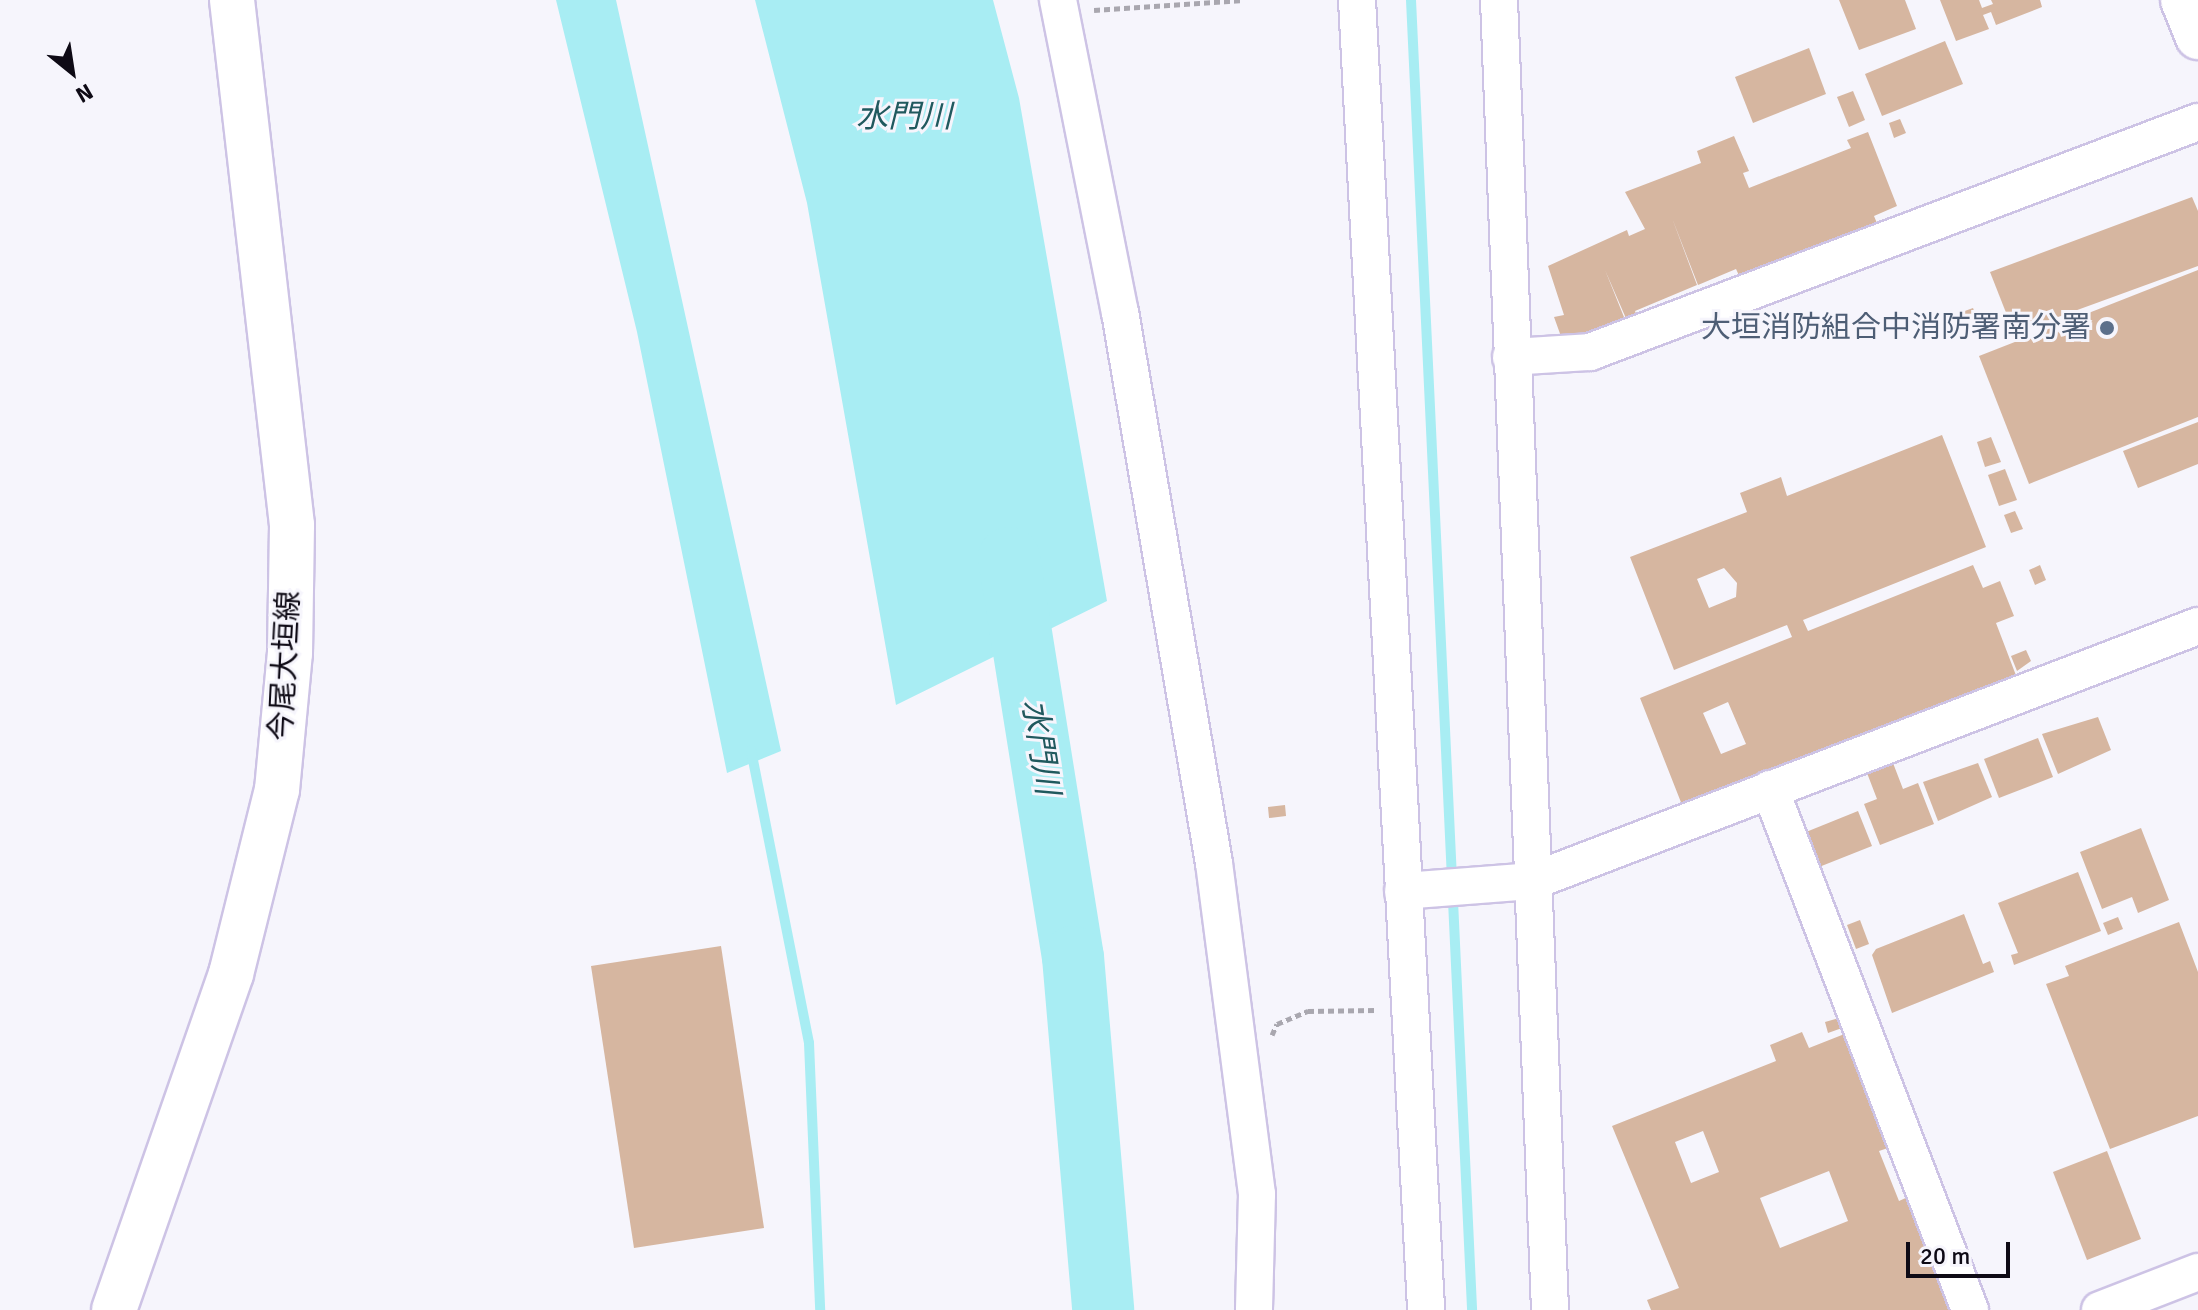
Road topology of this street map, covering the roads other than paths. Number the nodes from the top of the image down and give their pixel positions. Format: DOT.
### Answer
graph roads {
  1 [pos="232,0"];
  2 [pos="1357,0"];
  3 [pos="1499,0"];
  4 [pos="2183,0"];
  5 [pos="1060,6"];
  6 [pos="2198,37"];
  7 [pos="2198,122"];
  8 [pos="1511,357"];
  9 [pos="2198,626"];
  10 [pos="1770,789"];
  11 [pos="1521,883"];
  12 [pos="1412,891"];
  13 [pos="2198,1272"];
  14 [pos="114,1310"];
  15 [pos="1254,1310"];
  16 [pos="1426,1310"];
  17 [pos="1550,1310"];
  18 [pos="1970,1310"];
  19 [pos="2100,1310"];
  1 -- 14 [label="main road, 今尾大垣線"];
  2 -- 12 [label="street"];
  3 -- 8 [label="street"];
  4 -- 6 [label="main road"];
  5 -- 15 [label="street"];
  7 -- 8 [label="street"];
  8 -- 11 [label="street"];
  9 -- 10 [label="street"];
  10 -- 11 [label="street"];
  10 -- 18 [label="street"];
  11 -- 12 [label="street"];
  11 -- 17 [label="street"];
  12 -- 16 [label="street"];
  13 -- 19 [label="street"];
}
